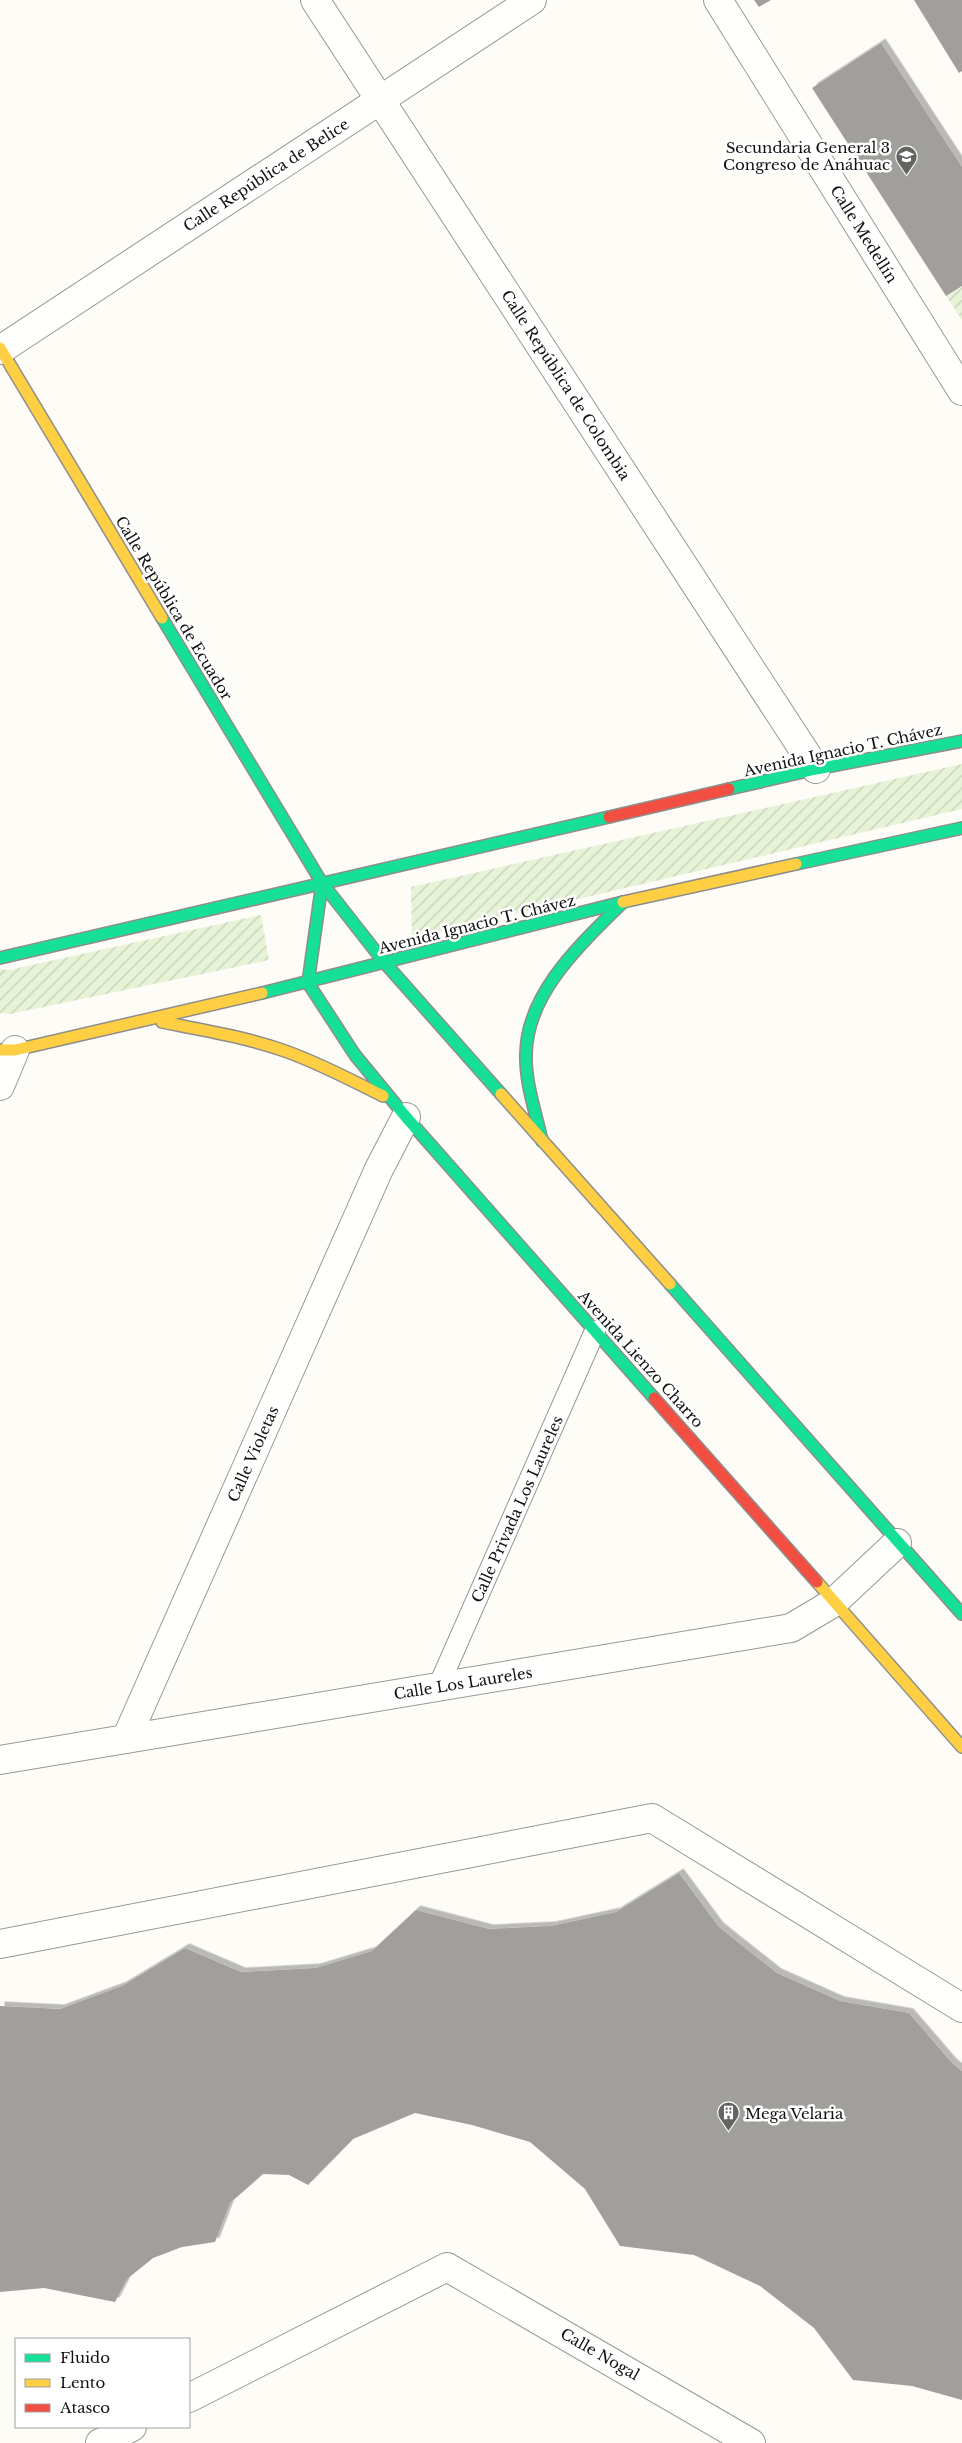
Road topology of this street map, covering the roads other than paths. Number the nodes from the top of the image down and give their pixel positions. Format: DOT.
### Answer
graph roads {
  1 [pos="315,0"];
  2 [pos="532,0"];
  3 [pos="718,0"];
  4 [pos="380,100"];
  5 [pos="0,349"];
  6 [pos="962,391"];
  7 [pos="962,741"];
  8 [pos="816,769"];
  9 [pos="962,828"];
  10 [pos="322,883"];
  11 [pos="623,902"];
  12 [pos="0,958"];
  13 [pos="384,962"];
  14 [pos="308,983"];
  15 [pos="150,1020"];
  16 [pos="7,1050"];
  17 [pos="0,1086"];
  18 [pos="399,1109"];
  19 [pos="543,1143"];
  20 [pos="596,1332"];
  21 [pos="897,1543"];
  22 [pos="834,1603"];
  23 [pos="962,1614"];
  24 [pos="438,1687"];
  25 [pos="126,1739"];
  26 [pos="962,1747"];
  27 [pos="0,1760"];
  28 [pos="0,1944"];
  29 [pos="962,2008"];
  30 [pos="190,2397"];
  31 [pos="130,2428"];
  32 [pos="100,2443"];
  33 [pos="751,2443"];
  1 -- 4 [label="street, Calle República de Colombia"];
  2 -- 4 [label="street, Calle República de Belice"];
  3 -- 6 [label="street, Calle Medellín"];
  4 -- 5 [label="street, Calle República de Belice"];
  4 -- 8 [label="street, Calle República de Colombia"];
  5 -- 10 [label="street, Calle República de Ecuador"];
  7 -- 8 [label="street, Avenida Ignacio T. Chávez"];
  8 -- 10 [label="street, Avenida Ignacio T. Chávez"];
  9 -- 11 [label="street, Avenida Ignacio T. Chávez"];
  10 -- 12 [label="street, Avenida Ignacio T. Chávez"];
  10 -- 13 [label="street, Calle República de Ecuador"];
  10 -- 14 [label="street"];
  11 -- 13 [label="street, Avenida Ignacio T. Chávez"];
  11 -- 19 [label="street"];
  13 -- 14 [label="street, Avenida Ignacio T. Chávez"];
  13 -- 19 [label="street"];
  14 -- 15 [label="street, Avenida Ignacio T. Chávez"];
  14 -- 18 [label="street, Avenida Lienzo Charro"];
  15 -- 16 [label="street, Avenida Ignacio T. Chávez"];
  15 -- 18 [label="street"];
  16 -- 17 [label="street"];
  18 -- 20 [label="street, Avenida Lienzo Charro"];
  18 -- 25 [label="street, Calle Violetas"];
  19 -- 21 [label="street"];
  20 -- 22 [label="street, Avenida Lienzo Charro"];
  20 -- 24 [label="lane, Calle Privada Los Laureles"];
  21 -- 22 [label="street, Calle Los Laureles"];
  21 -- 23 [label="street"];
  22 -- 24 [label="street, Calle Los Laureles"];
  22 -- 26 [label="street, Avenida Lienzo Charro"];
  24 -- 25 [label="street, Calle Los Laureles"];
  25 -- 27 [label="street, Calle Los Laureles"];
  28 -- 29 [label="street"];
  30 -- 33 [label="street, Calle Nogal"];
  31 -- 32 [label="street"];
}
